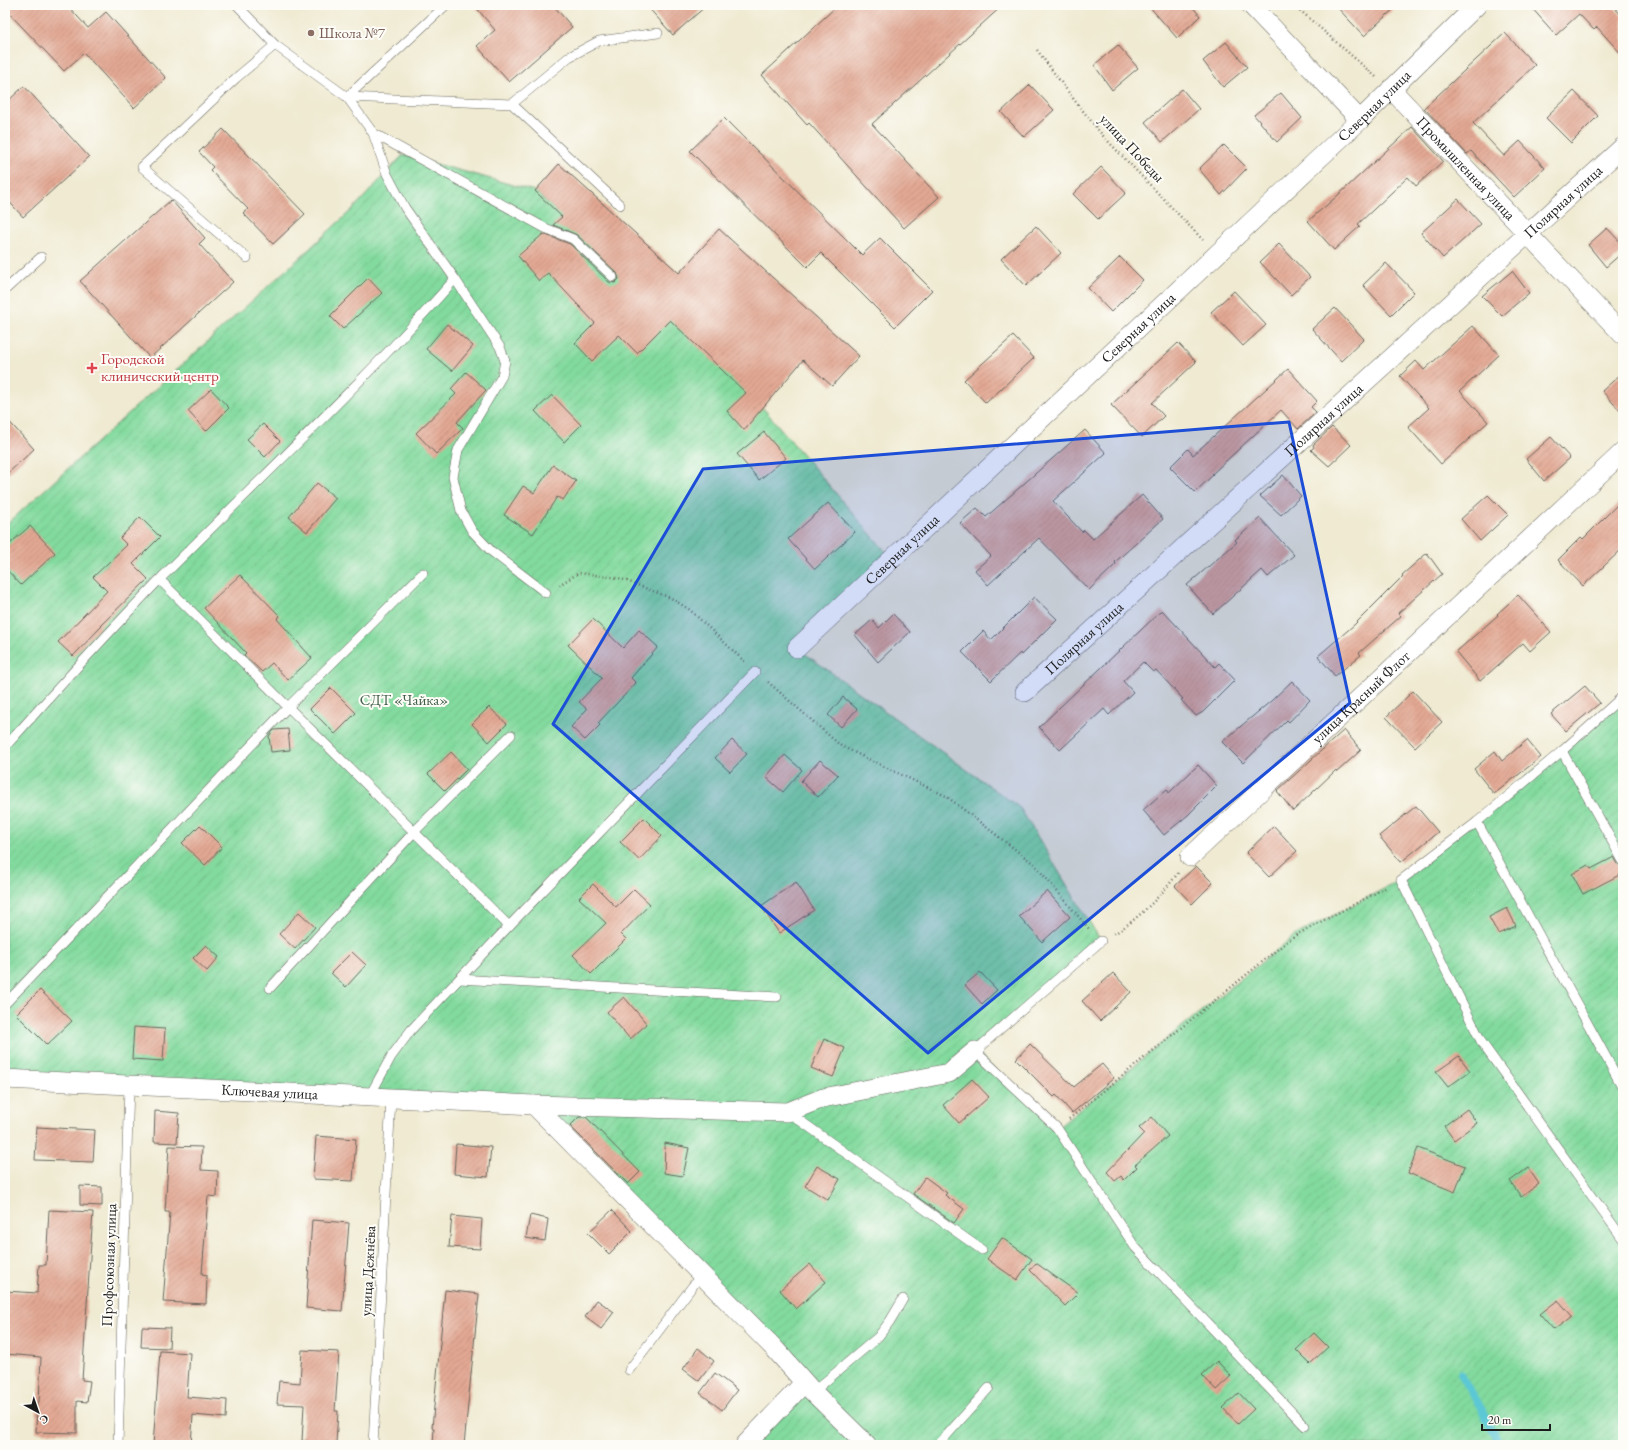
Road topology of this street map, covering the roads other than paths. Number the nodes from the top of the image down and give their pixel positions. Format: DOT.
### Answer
graph roads {
  1 [pos="237,5"];
  2 [pos="446,5"];
  3 [pos="1251,5"];
  4 [pos="1477,5"];
  5 [pos="658,33"];
  6 [pos="275,45"];
  7 [pos="1391,89"];
  8 [pos="347,97"];
  9 [pos="512,104"];
  10 [pos="1360,120"];
  11 [pos="373,133"];
  12 [pos="1623,147"];
  13 [pos="620,205"];
  14 [pos="1528,234"];
  15 [pos="41,257"];
  16 [pos="246,258"];
  17 [pos="613,277"];
  18 [pos="455,279"];
  19 [pos="5,290"];
  20 [pos="1623,335"];
  21 [pos="1623,452"];
  22 [pos="423,573"];
  23 [pos="160,580"];
  24 [pos="546,593"];
  25 [pos="797,648"];
  26 [pos="755,672"];
  27 [pos="1025,692"];
  28 [pos="1623,696"];
  29 [pos="288,707"];
  30 [pos="511,735"];
  31 [pos="5,747"];
  32 [pos="1562,752"];
  33 [pos="1477,822"];
  34 [pos="415,831"];
  35 [pos="1190,857"];
  36 [pos="1623,861"];
  37 [pos="509,926"];
  38 [pos="1100,942"];
  39 [pos="459,979"];
  40 [pos="270,988"];
  41 [pos="777,997"];
  42 [pos="5,1004"];
  43 [pos="975,1051"];
  44 [pos="5,1078"];
  45 [pos="129,1085"];
  46 [pos="1623,1088"];
  47 [pos="369,1097"];
  48 [pos="392,1098"];
  49 [pos="534,1106"];
  50 [pos="788,1112"];
  51 [pos="1623,1239"];
  52 [pos="982,1250"];
  53 [pos="701,1275"];
  54 [pos="903,1299"];
  55 [pos="629,1370"];
  56 [pos="809,1387"];
  57 [pos="989,1388"];
  58 [pos="1305,1426"];
  59 [pos="118,1445"];
  60 [pos="373,1445"];
  61 [pos="746,1445"];
  62 [pos="867,1445"];
  63 [pos="938,1445"];
  1 -- 6 [label="lane"];
  2 -- 8 [label="lane"];
  3 -- 10 [label="street"];
  4 -- 7 [label="street, Северная улица"];
  5 -- 9 [label="lane"];
  6 -- 8 [label="lane"];
  6 -- 16 [label="lane"];
  7 -- 10 [label="street, Северная улица"];
  7 -- 14 [label="street, Промышленная улица"];
  8 -- 9 [label="lane"];
  8 -- 11 [label="lane"];
  9 -- 13 [label="lane"];
  10 -- 25 [label="street, Северная улица"];
  11 -- 17 [label="lane"];
  11 -- 18 [label="lane"];
  12 -- 14 [label="street, Полярная улица"];
  14 -- 20 [label="street, Промышленная улица"];
  14 -- 27 [label="street, Полярная улица"];
  15 -- 19 [label="lane"];
  18 -- 23 [label="lane"];
  18 -- 24 [label="lane"];
  21 -- 35 [label="street, улица Красный Флот"];
  22 -- 29 [label="lane"];
  23 -- 29 [label="lane"];
  23 -- 31 [label="lane"];
  26 -- 37 [label="lane"];
  28 -- 32 [label="lane"];
  29 -- 34 [label="lane"];
  29 -- 42 [label="lane"];
  30 -- 34 [label="lane"];
  32 -- 33 [label="lane"];
  32 -- 36 [label="lane"];
  33 -- 46 [label="lane"];
  33 -- 51 [label="lane"];
  34 -- 37 [label="lane"];
  34 -- 40 [label="lane"];
  37 -- 39 [label="lane"];
  38 -- 43 [label="lane"];
  39 -- 41 [label="lane"];
  39 -- 47 [label="lane"];
  43 -- 50 [label="street"];
  43 -- 58 [label="lane"];
  44 -- 45 [label="street, Ключевая улица"];
  45 -- 47 [label="street, Ключевая улица"];
  45 -- 59 [label="lane, Профсоюзная улица"];
  47 -- 48 [label="street, Ключевая улица"];
  48 -- 49 [label="street, Ключевая улица"];
  48 -- 60 [label="lane, улица Дежнёва"];
  49 -- 50 [label="street, Ключевая улица"];
  49 -- 53 [label="street"];
  50 -- 52 [label="lane"];
  53 -- 55 [label="lane"];
  53 -- 56 [label="street"];
  54 -- 56 [label="lane"];
  56 -- 61 [label="street"];
  56 -- 62 [label="street"];
  57 -- 63 [label="lane"];
}
